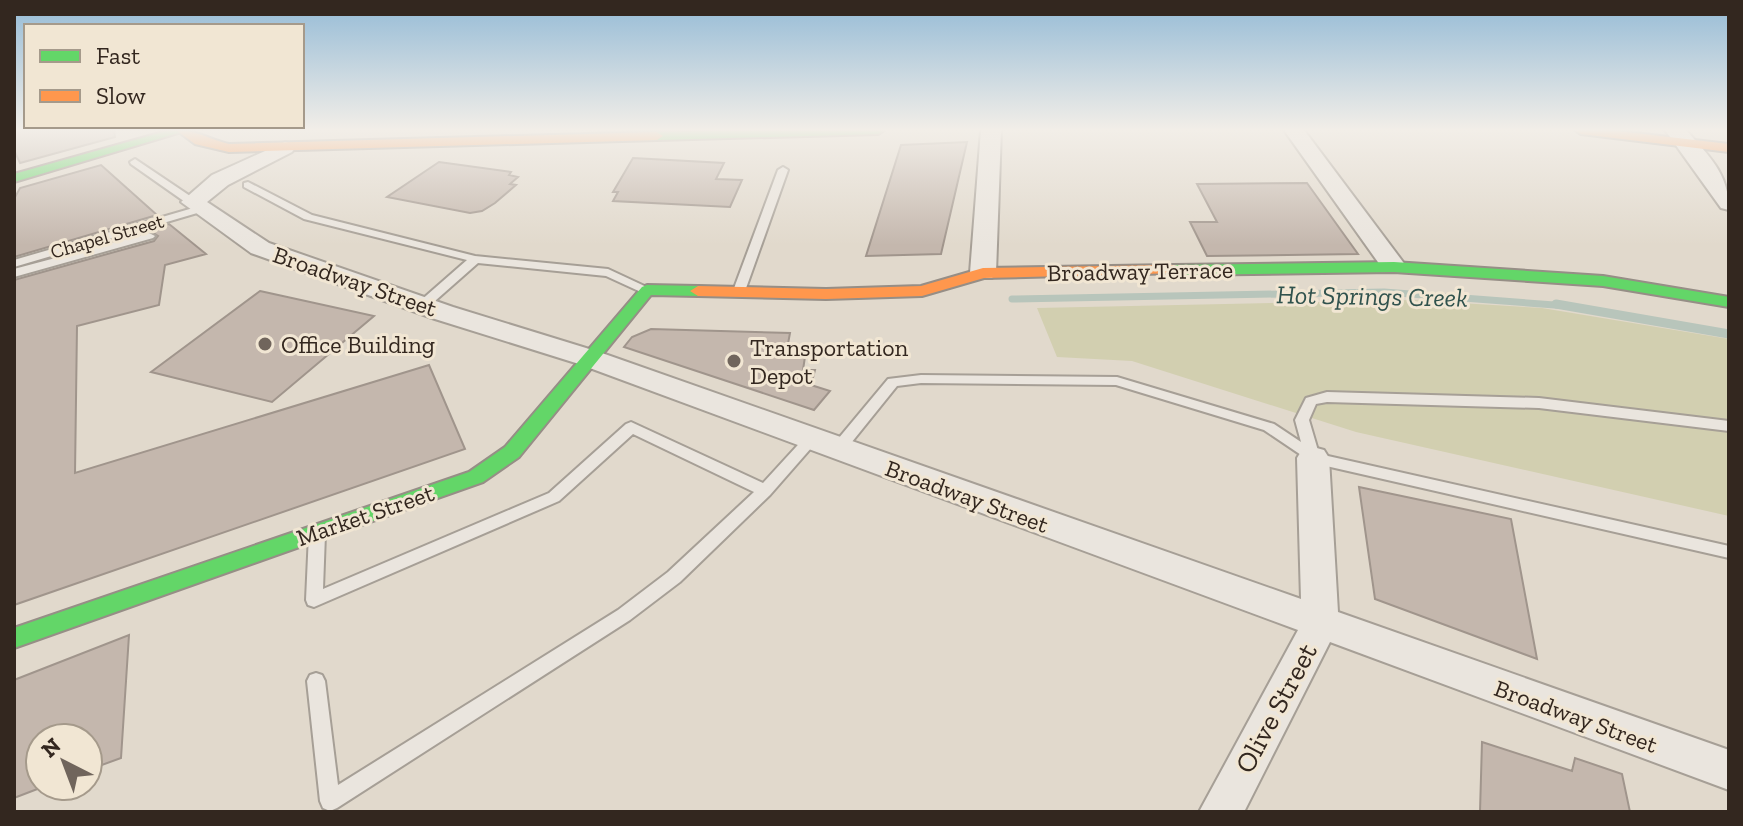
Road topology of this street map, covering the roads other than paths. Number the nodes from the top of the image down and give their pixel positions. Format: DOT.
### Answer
graph roads {
  1 [pos="47,169"];
  2 [pos="144,169"];
  3 [pos="243,169"];
  4 [pos="274,169"];
  5 [pos="989,169"];
  6 [pos="1322,169"];
  7 [pos="1704,169"];
  8 [pos="783,170"];
  9 [pos="14,178"];
  10 [pos="248,185"];
  11 [pos="1729,203"];
  12 [pos="201,208"];
  13 [pos="149,236"];
  14 [pos="475,259"];
  15 [pos="14,264"];
  16 [pos="1394,267"];
  17 [pos="14,273"];
  18 [pos="983,273"];
  19 [pos="647,290"];
  20 [pos="739,291"];
  21 [pos="1729,302"];
  22 [pos="423,305"];
  23 [pos="589,358"];
  24 [pos="1729,426"];
  25 [pos="825,444"];
  26 [pos="1313,458"];
  27 [pos="765,491"];
  28 [pos="317,532"];
  29 [pos="1729,552"];
  30 [pos="1320,625"];
  31 [pos="14,638"];
  32 [pos="316,681"];
  33 [pos="1729,770"];
  34 [pos="330,806"];
  35 [pos="1221,812"];
  1 -- 9 [label="street"];
  2 -- 12 [label="lane"];
  3 -- 12 [label="street"];
  4 -- 10 [label="street"];
  5 -- 18 [label="street"];
  6 -- 16 [label="street"];
  7 -- 11 [label="street"];
  8 -- 20 [label="lane"];
  10 -- 12 [label="street"];
  10 -- 14 [label="lane"];
  12 -- 15 [label="lane, Chapel Street"];
  12 -- 22 [label="street, Broadway Street"];
  13 -- 17 [label="lane, Chapel Street"];
  14 -- 19 [label="lane"];
  14 -- 22 [label="lane"];
  16 -- 18 [label="street, Broadway Terrace"];
  16 -- 21 [label="street, Broadway Terrace"];
  18 -- 20 [label="street, Broadway Terrace"];
  19 -- 20 [label="street, Broadway Terrace"];
  19 -- 23 [label="street, Market Street"];
  22 -- 23 [label="street, Broadway Street"];
  23 -- 25 [label="street, Broadway Street"];
  23 -- 28 [label="street, Market Street"];
  24 -- 26 [label="lane"];
  25 -- 26 [label="lane"];
  25 -- 27 [label="lane"];
  25 -- 30 [label="street, Broadway Street"];
  26 -- 29 [label="lane"];
  26 -- 30 [label="street, Olive Street"];
  27 -- 28 [label="lane"];
  27 -- 34 [label="lane"];
  28 -- 31 [label="street, Market Street"];
  30 -- 33 [label="street, Broadway Street"];
  30 -- 35 [label="street, Olive Street"];
  32 -- 34 [label="lane"];
}
